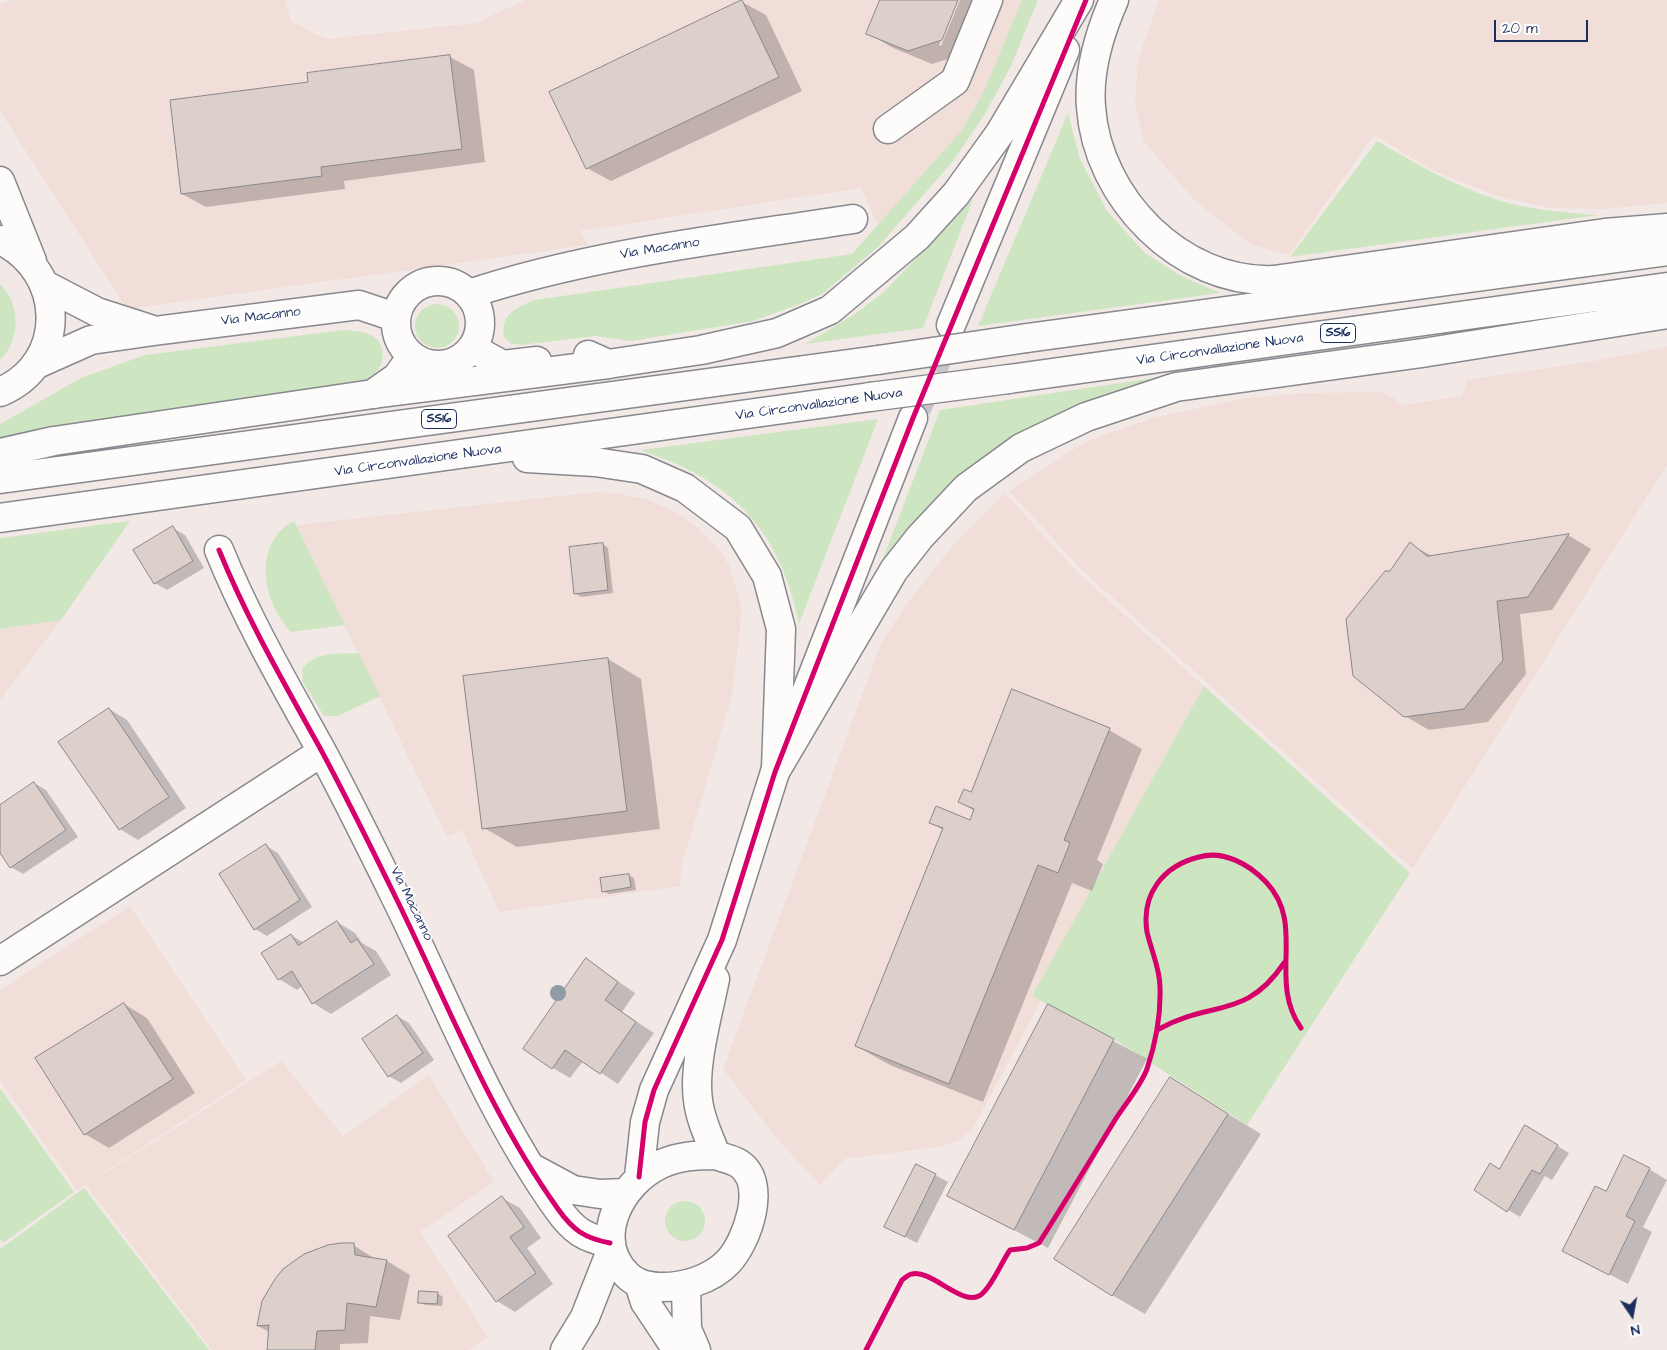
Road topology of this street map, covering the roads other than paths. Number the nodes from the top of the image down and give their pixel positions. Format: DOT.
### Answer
graph roads {
  1 [pos="988,0"];
  2 [pos="1078,0"];
  3 [pos="1086,0"];
  4 [pos="1114,0"];
  5 [pos="888,129"];
  6 [pos="0,181"];
  7 [pos="853,219"];
  8 [pos="1667,228"];
  9 [pos="0,240"];
  10 [pos="1667,251"];
  11 [pos="39,274"];
  12 [pos="1667,287"];
  13 [pos="469,294"];
  14 [pos="1667,314"];
  15 [pos="395,317"];
  16 [pos="951,325"];
  17 [pos="154,331"];
  18 [pos="472,348"];
  19 [pos="412,356"];
  20 [pos="37,364"];
  21 [pos="608,364"];
  22 [pos="0,392"];
  23 [pos="373,394"];
  24 [pos="913,418"];
  25 [pos="0,453"];
  26 [pos="466,455"];
  27 [pos="0,479"];
  28 [pos="0,518"];
  29 [pos="219,550"];
  30 [pos="322,752"];
  31 [pos="776,772"];
  32 [pos="722,940"];
  33 [pos="0,960"];
  34 [pos="716,1154"];
  35 [pos="533,1169"];
  36 [pos="632,1185"];
  37 [pos="610,1247"];
  38 [pos="636,1282"];
  39 [pos="686,1285"];
  40 [pos="585,1317"];
  41 [pos="565,1350"];
  42 [pos="677,1350"];
  43 [pos="696,1350"];
  1 -- 5 [label="main road"];
  2 -- 21 [label="main road"];
  3 -- 16 [label="main road"];
  4 -- 8 [label="main road"];
  6 -- 11 [label="main road, Via Macanno"];
  7 -- 13 [label="main road, Via Macanno"];
  9 -- 11 [label="main road, Via Macanno"];
  10 -- 27 [label="main road, SS16, bridge"];
  11 -- 17 [label="main road, Via Macanno"];
  11 -- 20 [label="main road, Via Macanno"];
  12 -- 26 [label="main road, Via Circonvallazione Nuova / SS16, bridge"];
  13 -- 15 [label="main road"];
  13 -- 18 [label="main road"];
  14 -- 31 [label="main road"];
  15 -- 17 [label="main road, Via Macanno"];
  15 -- 19 [label="main road"];
  17 -- 20 [label="main road, Via Macanno"];
  18 -- 19 [label="main road"];
  18 -- 21 [label="main road"];
  19 -- 23 [label="main road"];
  20 -- 22 [label="main road, Via Macanno"];
  21 -- 23 [label="main road"];
  23 -- 25 [label="main road"];
  24 -- 31 [label="main road"];
  26 -- 28 [label="main road, Via Circonvallazione Nuova / SS16"];
  26 -- 31 [label="main road"];
  29 -- 30 [label="main road, Via Macanno"];
  30 -- 33 [label="main road"];
  30 -- 35 [label="main road, Via Macanno"];
  31 -- 32 [label="main road"];
  32 -- 34 [label="main road"];
  32 -- 36 [label="main road"];
  34 -- 36 [label="main road"];
  34 -- 39 [label="main road"];
  35 -- 36 [label="main road"];
  35 -- 37 [label="main road, Via Macanno"];
  36 -- 37 [label="main road"];
  37 -- 38 [label="main road"];
  37 -- 40 [label="main road"];
  38 -- 39 [label="main road"];
  38 -- 40 [label="main road"];
  38 -- 42 [label="main road"];
  39 -- 43 [label="main road"];
  40 -- 41 [label="main road"];
}
